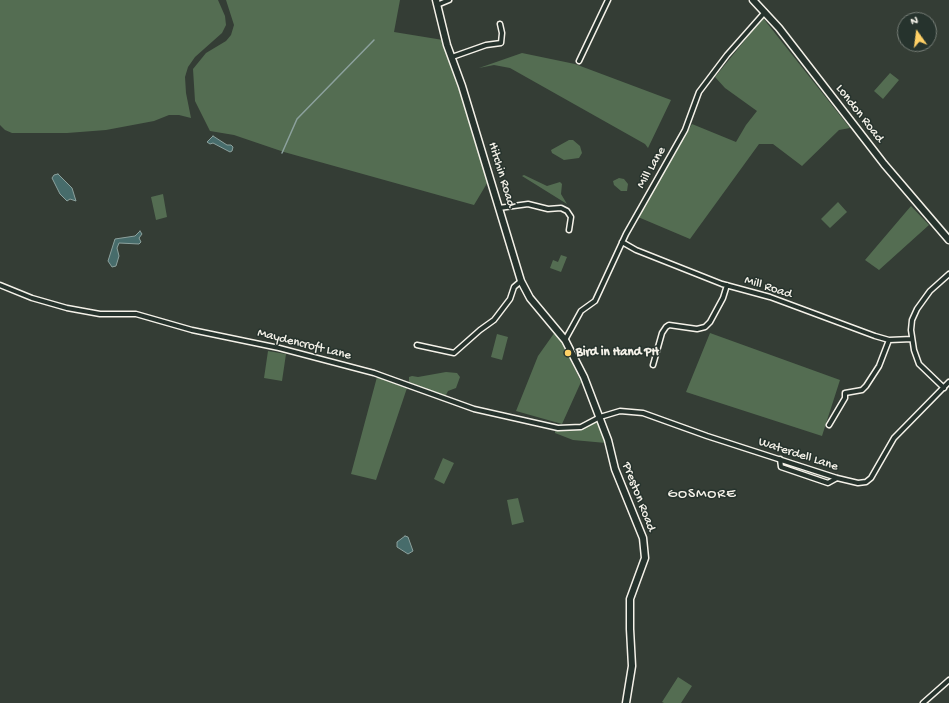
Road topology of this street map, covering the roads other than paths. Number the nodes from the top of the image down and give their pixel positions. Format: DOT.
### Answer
graph roads {
  1 [pos="449,0"];
  2 [pos="608,0"];
  3 [pos="753,0"];
  4 [pos="437,2"];
  5 [pos="765,12"];
  6 [pos="500,24"];
  7 [pos="452,57"];
  8 [pos="579,61"];
  9 [pos="499,208"];
  10 [pos="569,230"];
  11 [pos="949,240"];
  12 [pos="622,242"];
  13 [pos="949,274"];
  14 [pos="521,281"];
  15 [pos="0,285"];
  16 [pos="727,285"];
  17 [pos="912,339"];
  18 [pos="565,340"];
  19 [pos="889,340"];
  20 [pos="417,345"];
  21 [pos="653,365"];
  22 [pos="949,382"];
  23 [pos="944,388"];
  24 [pos="600,417"];
  25 [pos="829,425"];
  26 [pos="780,459"];
  27 [pos="837,478"];
  28 [pos="949,680"];
  29 [pos="626,703"];
  30 [pos="923,703"];
  1 -- 4 [label="street"];
  2 -- 8 [label="street"];
  3 -- 5 [label="street, London Road"];
  4 -- 7 [label="street, Hitchin Road"];
  5 -- 11 [label="street, London Road"];
  5 -- 12 [label="street, Mill Lane"];
  6 -- 7 [label="street"];
  7 -- 9 [label="street, Hitchin Road"];
  9 -- 10 [label="street"];
  9 -- 14 [label="street, Hitchin Road"];
  12 -- 16 [label="street, Mill Road"];
  12 -- 18 [label="street, Mill Lane"];
  13 -- 17 [label="street"];
  14 -- 18 [label="street, Hitchin Road"];
  14 -- 20 [label="street"];
  15 -- 24 [label="street, Maydencroft Lane"];
  16 -- 19 [label="street, Mill Road"];
  16 -- 21 [label="street"];
  17 -- 19 [label="street, Mill Road"];
  17 -- 23 [label="street"];
  18 -- 24 [label="street, Preston Road"];
  19 -- 25 [label="street"];
  22 -- 23 [label="street, Waterdell Lane"];
  23 -- 27 [label="street, Waterdell Lane"];
  24 -- 26 [label="street, Waterdell Lane"];
  24 -- 29 [label="street, Preston Road"];
  26 -- 27 [label="street, Waterdell Lane"];
  26 -- 27 [label="street"];
  28 -- 30 [label="street"];
}
